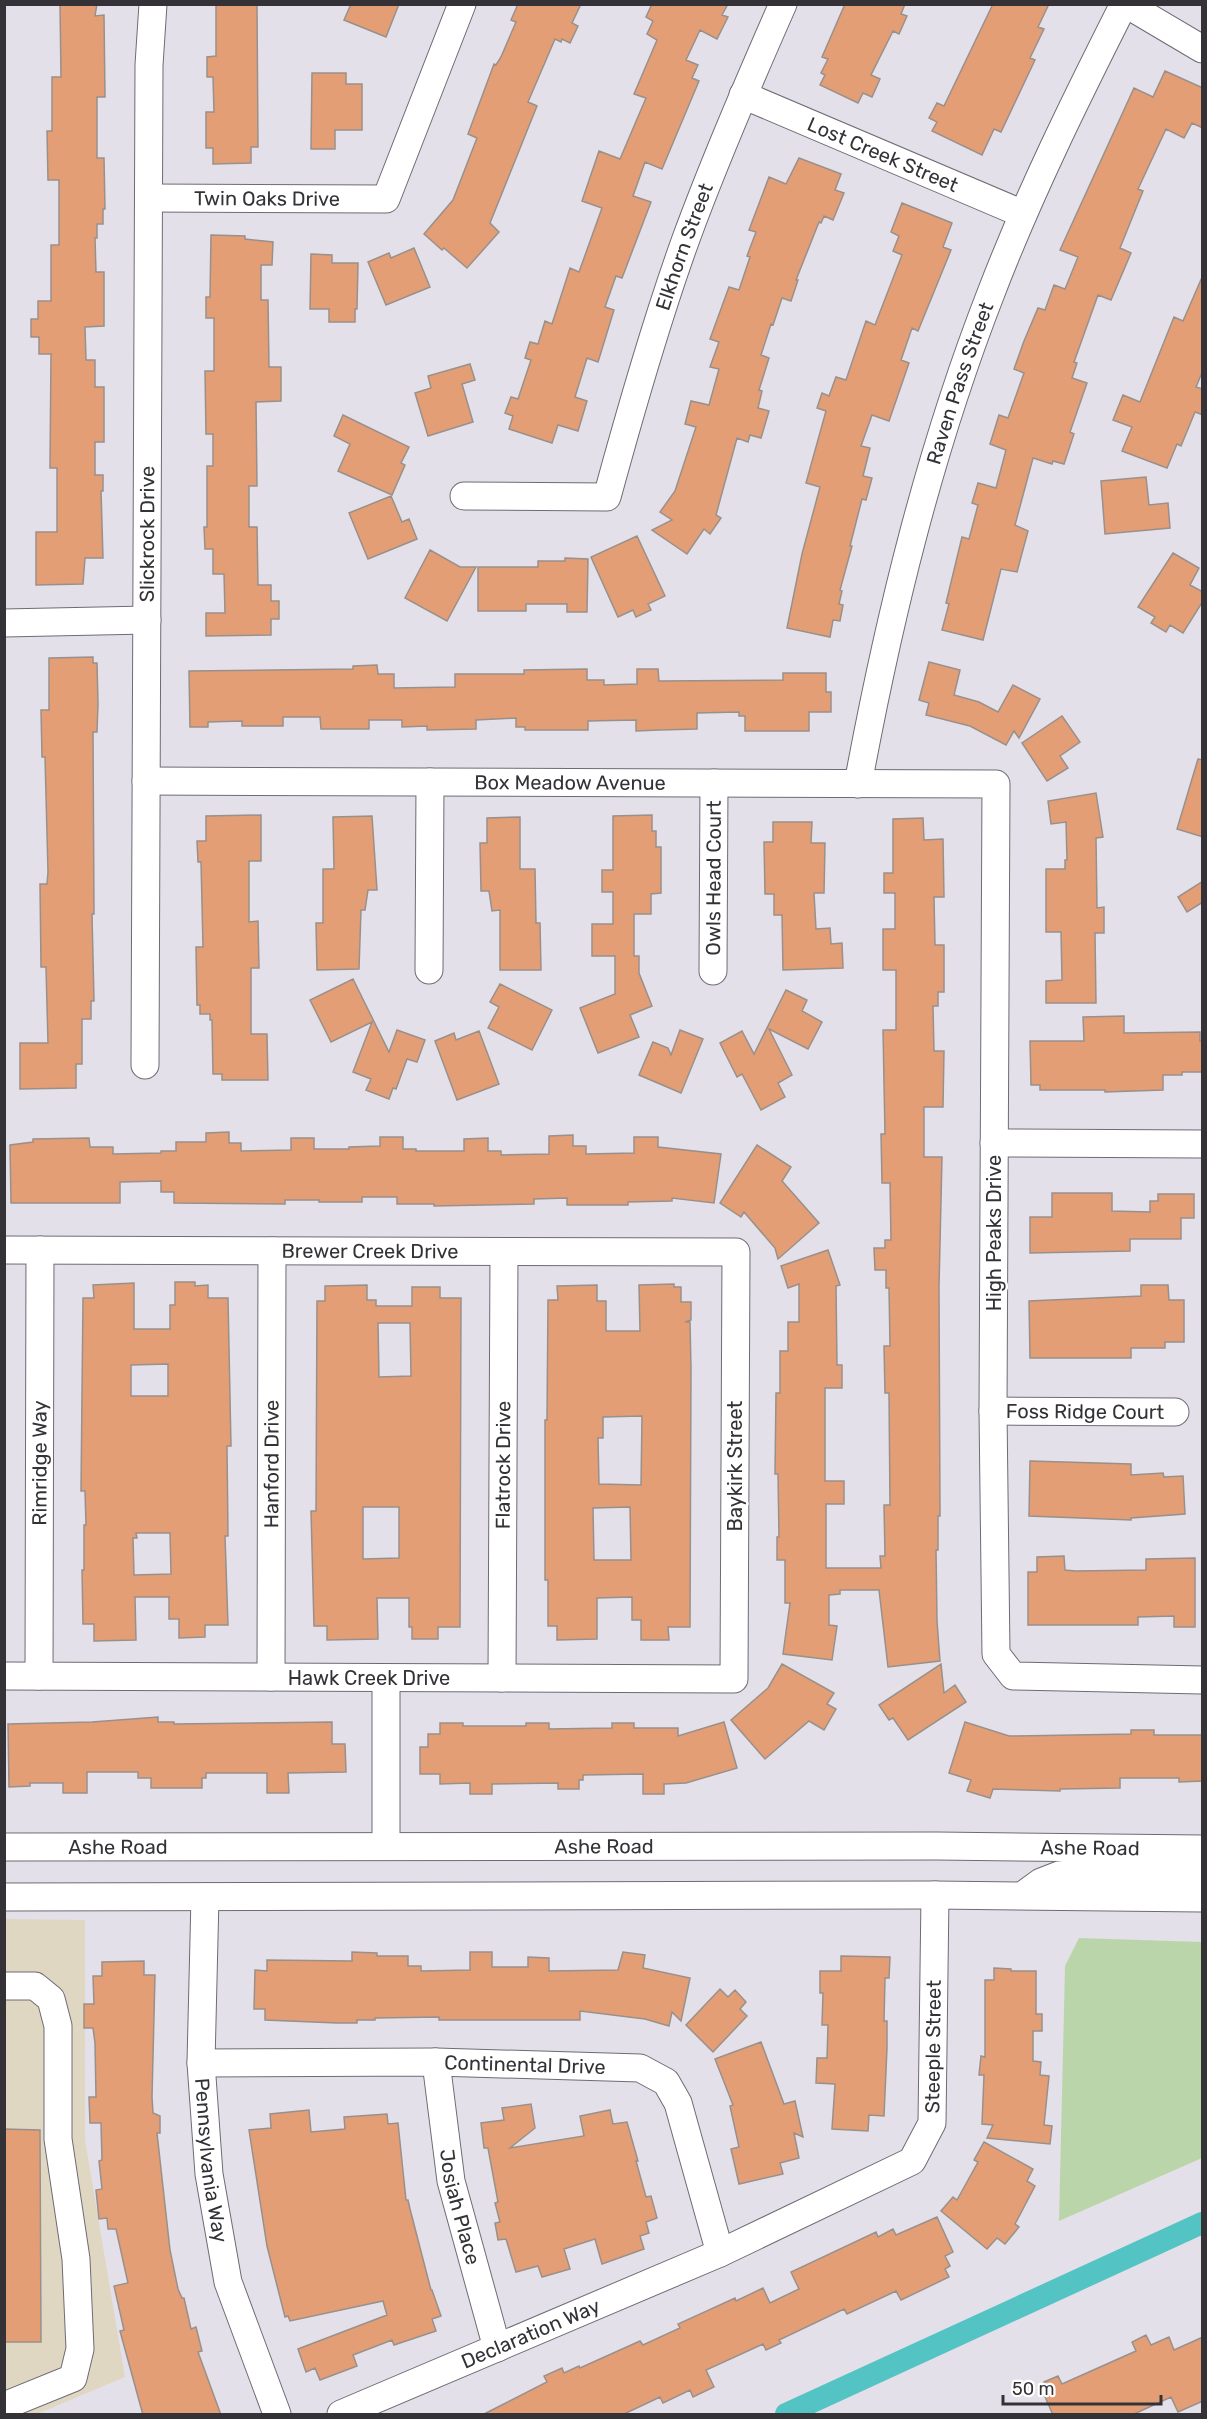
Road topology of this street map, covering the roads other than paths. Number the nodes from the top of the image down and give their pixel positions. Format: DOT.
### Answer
graph roads {
  1 [pos="153,4"];
  2 [pos="462,4"];
  3 [pos="783,4"];
  4 [pos="1125,4"];
  5 [pos="1203,49"];
  6 [pos="743,95"];
  7 [pos="149,198"];
  8 [pos="1023,214"];
  9 [pos="464,496"];
  10 [pos="147,620"];
  11 [pos="4,622"];
  12 [pos="146,781"];
  13 [pos="430,782"];
  14 [pos="714,783"];
  15 [pos="858,784"];
  16 [pos="996,784"];
  17 [pos="429,970"];
  18 [pos="713,971"];
  19 [pos="145,1065"];
  20 [pos="994,1143"];
  21 [pos="1203,1144"];
  22 [pos="4,1250"];
  23 [pos="40,1250"];
  24 [pos="272,1251"];
  25 [pos="504,1251"];
  26 [pos="736,1252"];
  27 [pos="993,1411"];
  28 [pos="1174,1412"];
  29 [pos="4,1676"];
  30 [pos="39,1676"];
  31 [pos="271,1677"];
  32 [pos="386,1678"];
  33 [pos="502,1678"];
  34 [pos="734,1679"];
  35 [pos="1203,1680"];
  36 [pos="386,1845"];
  37 [pos="4,1847"];
  38 [pos="1203,1849"];
  39 [pos="1203,1874"];
  40 [pos="935,1895"];
  41 [pos="1022,1896"];
  42 [pos="205,1897"];
  43 [pos="4,1898"];
  44 [pos="1203,1898"];
  45 [pos="4,1986"];
  46 [pos="436,2062"];
  47 [pos="201,2063"];
  48 [pos="720,2253"];
  49 [pos="497,2348"];
  50 [pos="4,2406"];
  51 [pos="277,2415"];
  52 [pos="341,2415"];
  1 -- 7 [label="street, Slickrock Drive"];
  2 -- 7 [label="street, Twin Oaks Drive"];
  3 -- 6 [label="street, Elkhorn Street"];
  4 -- 5 [label="street"];
  4 -- 8 [label="street, Raven Pass Street"];
  6 -- 8 [label="street, Lost Creek Street"];
  6 -- 9 [label="street, Elkhorn Street"];
  7 -- 10 [label="street, Slickrock Drive"];
  8 -- 15 [label="street, Raven Pass Street"];
  10 -- 11 [label="street"];
  10 -- 12 [label="street, Slickrock Drive"];
  12 -- 13 [label="street, Box Meadow Avenue"];
  12 -- 19 [label="street, Slickrock Drive"];
  13 -- 14 [label="street, Box Meadow Avenue"];
  13 -- 17 [label="street"];
  14 -- 15 [label="street, Box Meadow Avenue"];
  14 -- 18 [label="street, Owls Head Court"];
  15 -- 16 [label="street, Box Meadow Avenue"];
  16 -- 20 [label="street, High Peaks Drive"];
  20 -- 21 [label="street"];
  20 -- 27 [label="street, High Peaks Drive"];
  22 -- 23 [label="street, Brewer Creek Drive"];
  23 -- 24 [label="street, Brewer Creek Drive"];
  23 -- 30 [label="street, Rimridge Way"];
  24 -- 25 [label="street, Brewer Creek Drive"];
  24 -- 31 [label="street, Hanford Drive"];
  25 -- 26 [label="street, Brewer Creek Drive"];
  25 -- 33 [label="street, Flatrock Drive"];
  26 -- 34 [label="street, Baykirk Street"];
  27 -- 28 [label="street, Foss Ridge Court"];
  27 -- 35 [label="street, High Peaks Drive"];
  29 -- 30 [label="street, Hawk Creek Drive"];
  30 -- 31 [label="street, Hawk Creek Drive"];
  31 -- 32 [label="street, Hawk Creek Drive"];
  32 -- 33 [label="street, Hawk Creek Drive"];
  32 -- 36 [label="street"];
  33 -- 34 [label="street, Hawk Creek Drive"];
  36 -- 37 [label="street, Ashe Road"];
  36 -- 38 [label="street, Ashe Road"];
  39 -- 41 [label="street"];
  40 -- 41 [label="street"];
  40 -- 42 [label="street"];
  40 -- 48 [label="street, Steeple Street"];
  41 -- 44 [label="street"];
  42 -- 43 [label="street"];
  42 -- 47 [label="street, Pennsylvania Way"];
  45 -- 50 [label="street"];
  46 -- 47 [label="street, Continental Drive"];
  46 -- 48 [label="street, Continental Drive"];
  46 -- 49 [label="street, Josiah Place"];
  47 -- 51 [label="street, Pennsylvania Way"];
  48 -- 49 [label="street, Declaration Way"];
  49 -- 52 [label="street, Declaration Way"];
}
